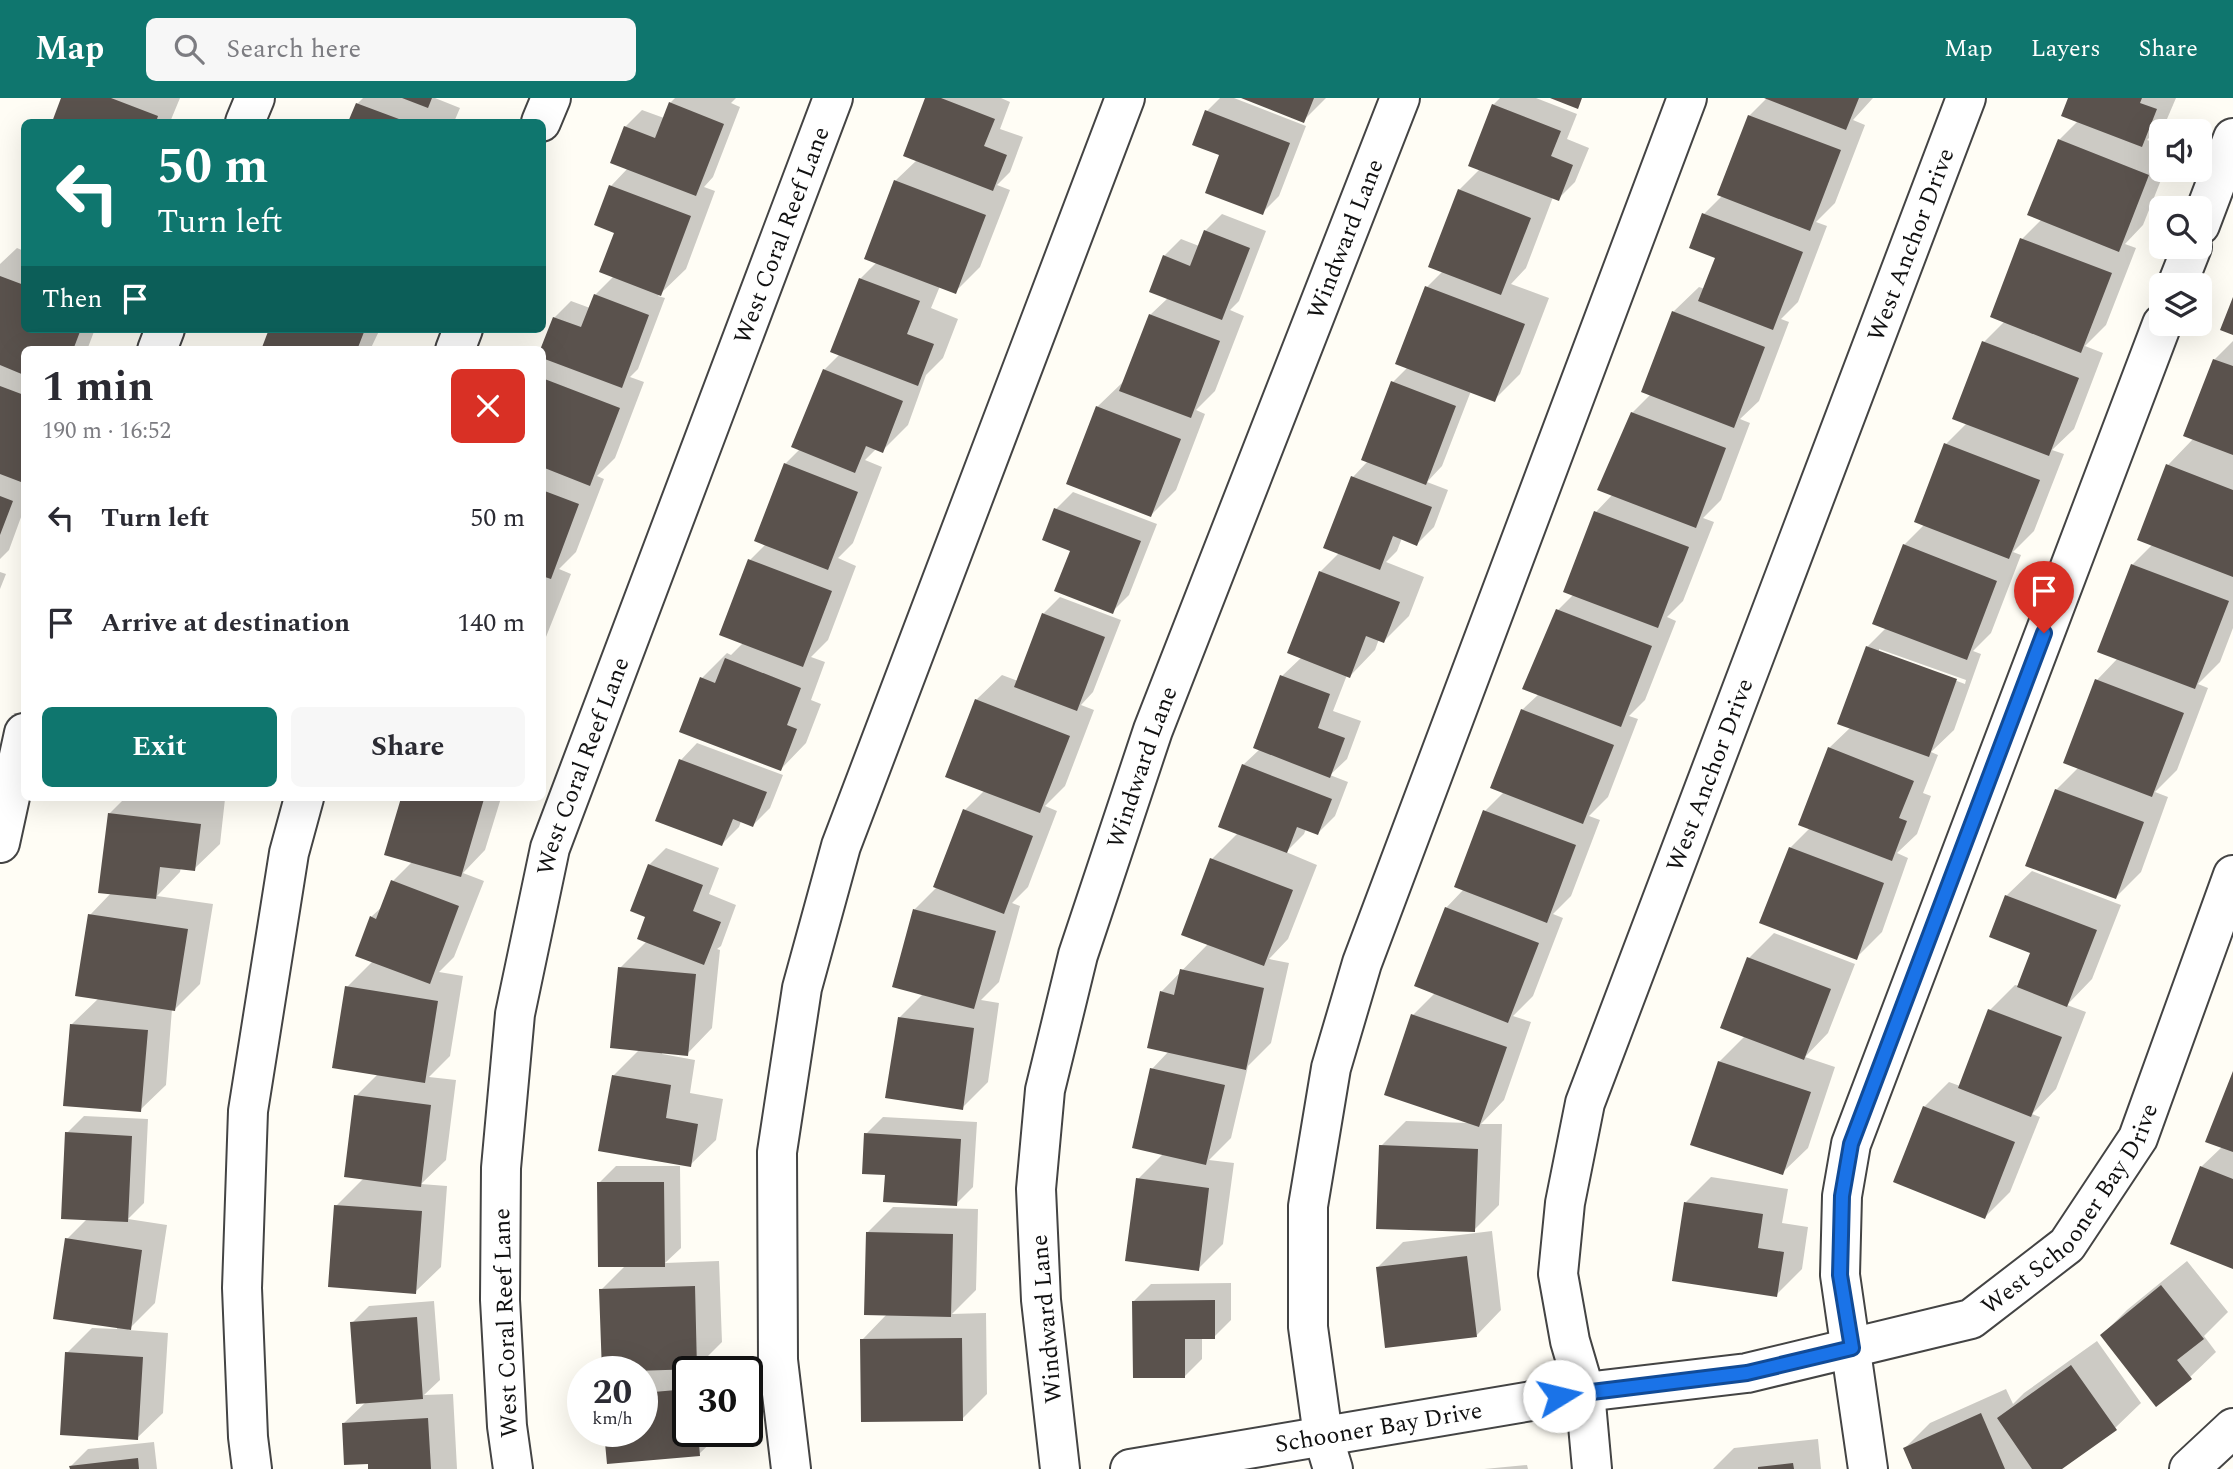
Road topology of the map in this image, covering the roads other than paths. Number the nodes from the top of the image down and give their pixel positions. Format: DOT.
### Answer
graph roads {
  1 [pos="255,98"];
  2 [pos="551,98"];
  3 [pos="833,98"];
  4 [pos="1125,98"];
  5 [pos="1400,98"];
  6 [pos="1687,98"];
  7 [pos="1966,98"];
  8 [pos="246,119"];
  9 [pos="542,119"];
  10 [pos="2233,138"];
  11 [pos="2211,196"];
  12 [pos="2157,336"];
  13 [pos="21,747"];
  14 [pos="303,801"];
  15 [pos="0,843"];
  16 [pos="2233,876"];
  17 [pos="1852,1348"];
  18 [pos="1586,1392"];
  19 [pos="2233,1428"];
  20 [pos="1328,1453"];
  21 [pos="252,1469"];
  22 [pos="513,1469"];
  23 [pos="791,1469"];
  24 [pos="1060,1469"];
  25 [pos="1130,1469"];
  26 [pos="1592,1469"];
  27 [pos="1868,1469"];
  28 [pos="2189,1469"];
  1 -- 8 [label="street"];
  2 -- 9 [label="street"];
  3 -- 22 [label="street, West Coral Reef Lane"];
  4 -- 23 [label="street"];
  5 -- 24 [label="street, Windward Lane"];
  6 -- 20 [label="street"];
  7 -- 18 [label="street, West Anchor Drive"];
  10 -- 11 [label="street"];
  12 -- 17 [label="street"];
  13 -- 15 [label="street"];
  14 -- 21 [label="street"];
  16 -- 17 [label="street, West Schooner Bay Drive"];
  17 -- 18 [label="street, West Schooner Bay Drive"];
  17 -- 27 [label="street"];
  18 -- 20 [label="street, Schooner Bay Drive"];
  18 -- 26 [label="street, West Anchor Drive"];
  19 -- 28 [label="street"];
  20 -- 25 [label="street, Schooner Bay Drive"];
}
